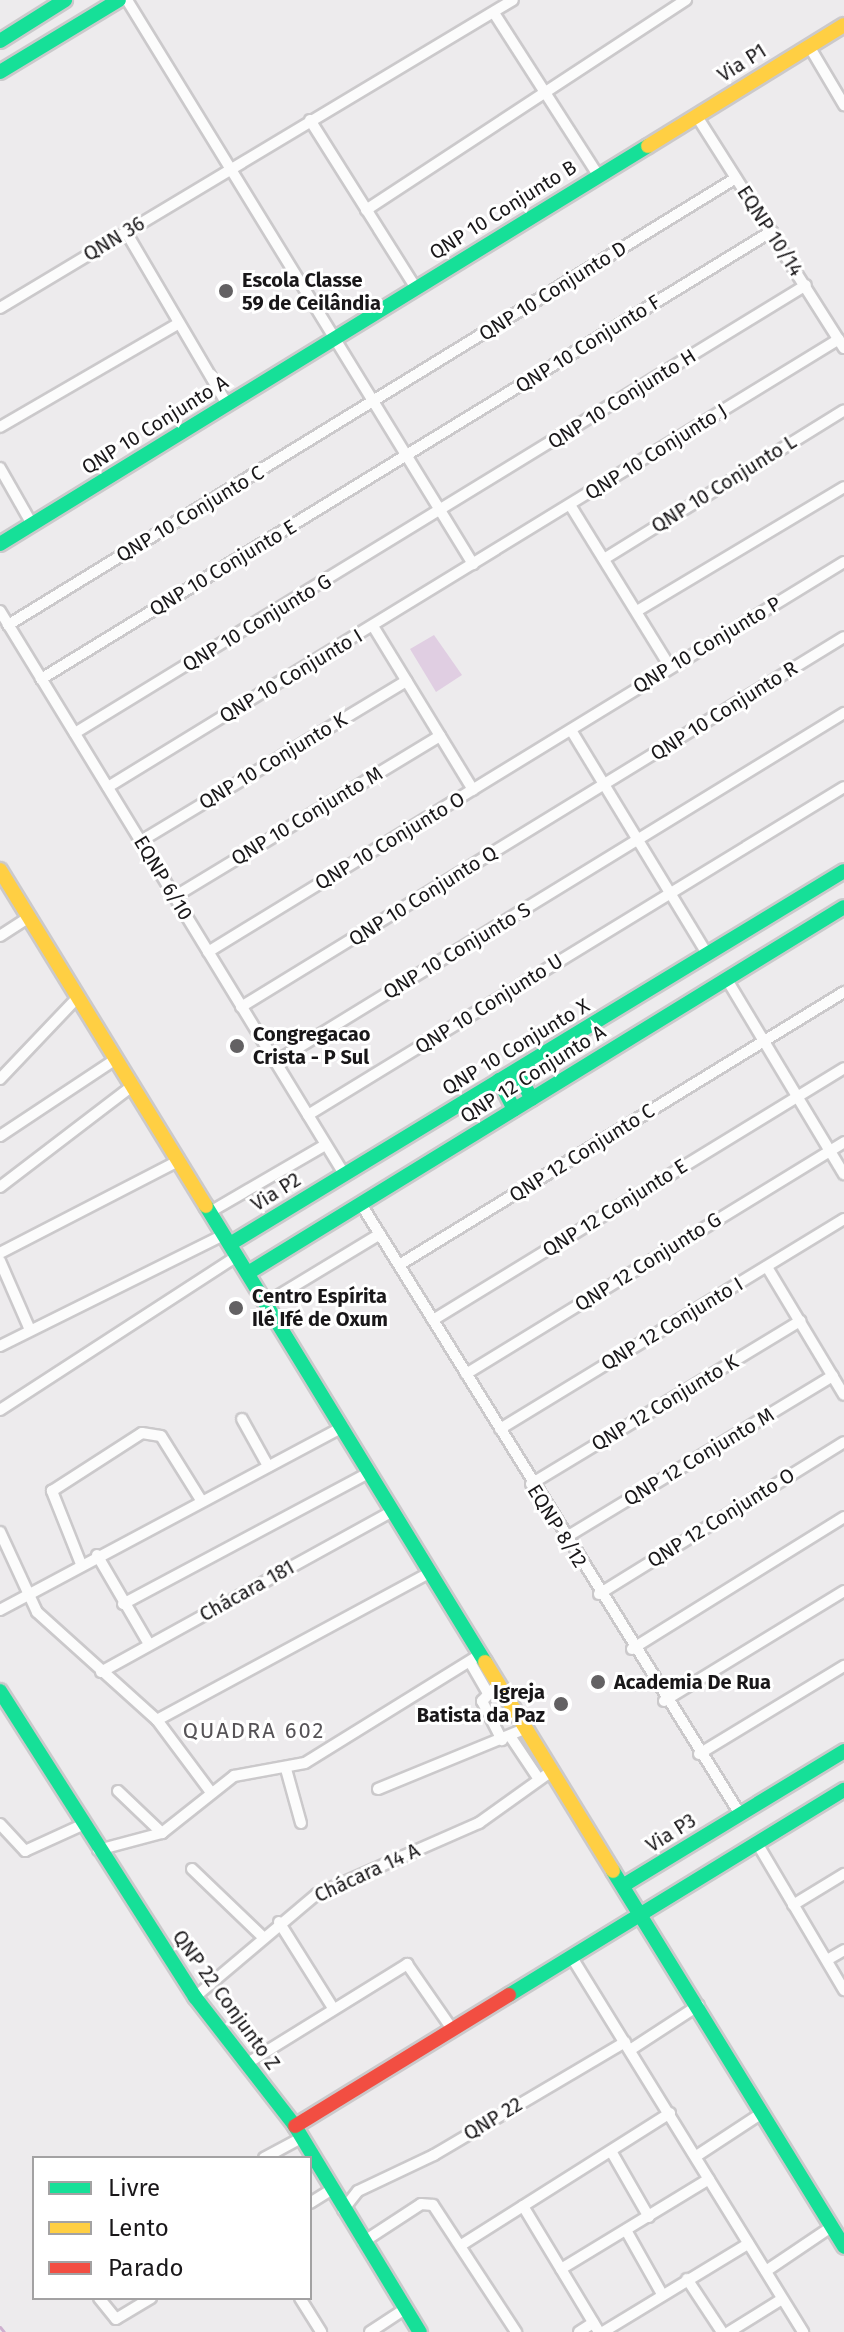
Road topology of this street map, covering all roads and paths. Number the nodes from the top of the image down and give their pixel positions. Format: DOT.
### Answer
graph roads {
  1 [pos="65,0"];
  2 [pos="119,0"];
  3 [pos="127,0"];
  4 [pos="513,0"];
  5 [pos="686,0"];
  6 [pos="50,9"];
  7 [pos="494,13"];
  8 [pos="844,25"];
  9 [pos="0,41"];
  10 [pos="809,46"];
  11 [pos="0,48"];
  12 [pos="0,72"];
  13 [pos="547,93"];
  14 [pos="844,105"];
  15 [pos="696,115"];
  16 [pos="310,120"];
  17 [pos="227,170"];
  18 [pos="598,175"];
  19 [pos="736,178"];
  20 [pos="366,210"];
  21 [pos="772,231"];
  22 [pos="126,232"];
  23 [pos="806,285"];
  24 [pos="416,288"];
  25 [pos="0,308"];
  26 [pos="178,324"];
  27 [pos="332,340"];
  28 [pos="842,344"];
  29 [pos="371,403"];
  30 [pos="227,404"];
  31 [pos="844,410"];
  32 [pos="0,427"];
  33 [pos="405,457"];
  34 [pos="0,468"];
  35 [pos="844,487"];
  36 [pos="570,505"];
  37 [pos="439,512"];
  38 [pos="32,524"];
  39 [pos="0,544"];
  40 [pos="604,559"];
  41 [pos="844,562"];
  42 [pos="473,564"];
  43 [pos="0,611"];
  44 [pos="637,611"];
  45 [pos="8,625"];
  46 [pos="373,626"];
  47 [pos="844,637"];
  48 [pos="670,667"];
  49 [pos="41,679"];
  50 [pos="406,681"];
  51 [pos="844,713"];
  52 [pos="571,730"];
  53 [pos="75,733"];
  54 [pos="440,736"];
  55 [pos="604,784"];
  56 [pos="108,787"];
  57 [pos="844,787"];
  58 [pos="473,790"];
  59 [pos="638,840"];
  60 [pos="141,841"];
  61 [pos="0,870"];
  62 [pos="844,871"];
  63 [pos="670,892"];
  64 [pos="174,897"];
  65 [pos="844,907"];
  66 [pos="29,917"];
  67 [pos="0,936"];
  68 [pos="208,952"];
  69 [pos="708,955"];
  70 [pos="726,978"];
  71 [pos="844,992"];
  72 [pos="78,997"];
  73 [pos="241,1007"];
  74 [pos="764,1040"];
  75 [pos="116,1059"];
  76 [pos="275,1062"];
  77 [pos="844,1068"];
  78 [pos="516,1071"];
  79 [pos="0,1079"];
  80 [pos="499,1080"];
  81 [pos="132,1086"];
  82 [pos="797,1097"];
  83 [pos="532,1099"];
  84 [pos="514,1109"];
  85 [pos="308,1115"];
  86 [pos="0,1136"];
  87 [pos="844,1142"];
  88 [pos="325,1145"];
  89 [pos="830,1151"];
  90 [pos="178,1161"];
  91 [pos="344,1174"];
  92 [pos="844,1174"];
  93 [pos="0,1187"];
  94 [pos="361,1204"];
  95 [pos="210,1212"];
  96 [pos="844,1219"];
  97 [pos="380,1234"];
  98 [pos="230,1245"];
  99 [pos="0,1253"];
  100 [pos="0,1261"];
  101 [pos="399,1265"];
  102 [pos="767,1267"];
  103 [pos="248,1273"];
  104 [pos="266,1303"];
  105 [pos="433,1320"];
  106 [pos="800,1321"];
  107 [pos="30,1330"];
  108 [pos="0,1346"];
  109 [pos="466,1374"];
  110 [pos="833,1376"];
  111 [pos="844,1395"];
  112 [pos="0,1410"];
  113 [pos="242,1419"];
  114 [pos="343,1427"];
  115 [pos="500,1429"];
  116 [pos="844,1442"];
  117 [pos="268,1466"];
  118 [pos="370,1472"];
  119 [pos="531,1484"];
  120 [pos="201,1500"];
  121 [pos="393,1511"];
  122 [pos="844,1517"];
  123 [pos="0,1532"];
  124 [pos="565,1538"];
  125 [pos="97,1555"];
  126 [pos="81,1564"];
  127 [pos="431,1572"];
  128 [pos="844,1591"];
  129 [pos="599,1594"];
  130 [pos="28,1595"];
  131 [pos="123,1604"];
  132 [pos="0,1610"];
  133 [pos="149,1644"];
  134 [pos="632,1649"];
  135 [pos="476,1658"];
  136 [pos="844,1666"];
  137 [pos="101,1672"];
  138 [pos="494,1688"];
  139 [pos="0,1691"];
  140 [pos="664,1701"];
  141 [pos="157,1720"];
  142 [pos="527,1728"];
  143 [pos="506,1738"];
  144 [pos="844,1751"];
  145 [pos="699,1754"];
  146 [pos="286,1769"];
  147 [pos="553,1770"];
  148 [pos="538,1778"];
  149 [pos="378,1789"];
  150 [pos="844,1790"];
  151 [pos="118,1791"];
  152 [pos="210,1791"];
  153 [pos="740,1814"];
  154 [pos="301,1823"];
  155 [pos="82,1825"];
  156 [pos="2,1831"];
  157 [pos="162,1833"];
  158 [pos="757,1843"];
  159 [pos="98,1850"];
  160 [pos="192,1869"];
  161 [pos="844,1874"];
  162 [pos="624,1885"];
  163 [pos="793,1905"];
  164 [pos="641,1913"];
  165 [pos="279,1922"];
  166 [pos="263,1937"];
  167 [pos="844,1950"];
  168 [pos="571,1956"];
  169 [pos="827,1960"];
  170 [pos="844,1990"];
  171 [pos="195,1997"];
  172 [pos="699,2005"];
  173 [pos="333,2008"];
  174 [pos="452,2029"];
  175 [pos="628,2046"];
  176 [pos="246,2064"];
  177 [pos="670,2113"];
  178 [pos="762,2113"];
  179 [pos="298,2132"];
  180 [pos="611,2151"];
  181 [pos="698,2155"];
  182 [pos="267,2156"];
  183 [pos="310,2156"];
  184 [pos="312,2160"];
  185 [pos="709,2179"];
  186 [pos="331,2191"];
  187 [pos="358,2191"];
  188 [pos="312,2202"];
  189 [pos="523,2206"];
  190 [pos="343,2210"];
  191 [pos="649,2217"];
  192 [pos="831,2227"];
  193 [pos="627,2232"];
  194 [pos="363,2242"];
  195 [pos="463,2244"];
  196 [pos="748,2244"];
  197 [pos="844,2247"];
  198 [pos="561,2269"];
  199 [pos="766,2271"];
  200 [pos="687,2279"];
  201 [pos="662,2294"];
  202 [pos="782,2299"];
  203 [pos="101,2300"];
  204 [pos="148,2300"];
  205 [pos="301,2300"];
  206 [pos="400,2312"];
  207 [pos="598,2329"];
  208 [pos="321,2332"];
  209 [pos="370,2332"];
  210 [pos="420,2332"];
  211 [pos="516,2332"];
  212 [pos="579,2332"];
  213 [pos="722,2332"];
  214 [pos="729,2332"];
  215 [pos="803,2332"];
  1 -- 6 [label="street"];
  2 -- 12 [label="street"];
  3 -- 17 [label="street"];
  4 -- 7 [label="street, QNN 36"];
  5 -- 13 [label="street"];
  6 -- 9 [label="street"];
  6 -- 11 [label="street"];
  7 -- 13 [label="street"];
  7 -- 16 [label="street, QNN 36"];
  8 -- 10 [label="street, Via P1"];
  10 -- 14 [label="street"];
  10 -- 15 [label="street, Via P1"];
  13 -- 18 [label="street"];
  13 -- 20 [label="street"];
  15 -- 18 [label="street, QNP 10 Conjunto B"];
  15 -- 19 [label="street, EQNP 10/14"];
  16 -- 17 [label="street, QNN 36"];
  16 -- 20 [label="street"];
  17 -- 22 [label="street, QNN 36"];
  17 -- 27 [label="street"];
  18 -- 24 [label="street, QNP 10 Conjunto B"];
  19 -- 21 [label="street, EQNP 10/14"];
  19 -- 29 [label="street, QNP 10 Conjunto D"];
  20 -- 24 [label="street"];
  21 -- 23 [label="street, EQNP 10/14"];
  21 -- 33 [label="street, QNP 10 Conjunto F"];
  22 -- 25 [label="street, QNN 36"];
  22 -- 26 [label="street"];
  23 -- 28 [label="street, EQNP 10/14"];
  23 -- 37 [label="street, QNP 10 Conjunto H"];
  24 -- 27 [label="street, QNP 10 Conjunto B"];
  26 -- 30 [label="street"];
  26 -- 32 [label="street"];
  27 -- 29 [label="street"];
  27 -- 30 [label="street, QNP 10 Conjunto A"];
  28 -- 36 [label="street, QNP 10 Conjunto J"];
  29 -- 33 [label="street"];
  29 -- 45 [label="street, QNP 10 Conjunto C"];
  30 -- 38 [label="street, QNP 10 Conjunto A"];
  31 -- 40 [label="street, QNP 10 Conjunto L"];
  33 -- 37 [label="street"];
  33 -- 49 [label="street, QNP 10 Conjunto E"];
  34 -- 38 [label="street"];
  35 -- 44 [label="street"];
  36 -- 40 [label="street"];
  36 -- 42 [label="street, QNP 10 Conjunto J"];
  37 -- 42 [label="street"];
  37 -- 53 [label="street, QNP 10 Conjunto G"];
  38 -- 39 [label="street, QNP 10 Conjunto A"];
  40 -- 44 [label="street"];
  41 -- 48 [label="street, QNP 10 Conjunto P"];
  42 -- 46 [label="street, QNP 10 Conjunto I"];
  43 -- 45 [label="street, EQNP 6/10"];
  44 -- 48 [label="street"];
  45 -- 49 [label="street, EQNP 6/10"];
  46 -- 50 [label="street"];
  46 -- 56 [label="street, QNP 10 Conjunto I"];
  47 -- 55 [label="street, QNP 10 Conjunto R"];
  48 -- 52 [label="street, QNP 10 Conjunto P"];
  49 -- 53 [label="street, EQNP 6/10"];
  50 -- 54 [label="street"];
  50 -- 60 [label="street, QNP 10 Conjunto K"];
  51 -- 59 [label="street, QNP 10 Conjunto S"];
  52 -- 55 [label="street"];
  52 -- 58 [label="street, QNP 10 Conjunto O"];
  53 -- 56 [label="street, EQNP 6/10"];
  54 -- 58 [label="street"];
  54 -- 64 [label="street, QNP 10 Conjunto M"];
  55 -- 59 [label="street"];
  55 -- 73 [label="street, QNP 10 Conjunto Q"];
  56 -- 60 [label="street, EQNP 6/10"];
  57 -- 63 [label="street, QNP 10 Conjunto U"];
  58 -- 68 [label="street, QNP 10 Conjunto O"];
  59 -- 63 [label="street"];
  59 -- 76 [label="street, QNP 10 Conjunto S"];
  60 -- 64 [label="street, EQNP 6/10"];
  61 -- 66 [label="street"];
  62 -- 69 [label="street, QNP 10 Conjunto X"];
  63 -- 69 [label="street"];
  63 -- 85 [label="street, QNP 10 Conjunto U"];
  64 -- 68 [label="street, EQNP 6/10"];
  65 -- 70 [label="street, QNP 12 Conjunto A"];
  66 -- 67 [label="street"];
  66 -- 72 [label="street"];
  68 -- 73 [label="street, EQNP 6/10"];
  69 -- 78 [label="street, QNP 10 Conjunto X"];
  70 -- 74 [label="street"];
  70 -- 83 [label="street, QNP 12 Conjunto A"];
  71 -- 74 [label="street, QNP 12 Conjunto C"];
  72 -- 75 [label="street"];
  72 -- 79 [label="street"];
  73 -- 76 [label="street, EQNP 6/10"];
  74 -- 82 [label="street"];
  74 -- 101 [label="street, QNP 12 Conjunto C"];
  75 -- 81 [label="street"];
  75 -- 86 [label="street"];
  76 -- 85 [label="street, EQNP 6/10"];
  77 -- 82 [label="street, QNP 12 Conjunto E"];
  78 -- 80 [label="street, QNP 10 Conjunto X"];
  78 -- 83 [label="street"];
  80 -- 84 [label="street"];
  80 -- 91 [label="street, QNP 10 Conjunto X"];
  81 -- 90 [label="street"];
  81 -- 93 [label="street"];
  82 -- 89 [label="street"];
  82 -- 105 [label="street, QNP 12 Conjunto E"];
  83 -- 84 [label="street, QNP 12 Conjunto A"];
  84 -- 94 [label="street, QNP 12 Conjunto A"];
  85 -- 88 [label="street, EQNP 6/10"];
  87 -- 89 [label="street, QNP 12 Conjunto G"];
  88 -- 91 [label="street, EQNP 6/10"];
  88 -- 95 [label="street"];
  89 -- 92 [label="street"];
  89 -- 109 [label="street, QNP 12 Conjunto G"];
  90 -- 95 [label="street"];
  90 -- 99 [label="street"];
  91 -- 98 [label="street, Via P2"];
  94 -- 97 [label="street, EQNP 8/12"];
  94 -- 103 [label="street"];
  95 -- 98 [label="street"];
  96 -- 102 [label="street, QNP 12 Conjunto I"];
  97 -- 101 [label="street, EQNP 8/12"];
  97 -- 104 [label="street"];
  98 -- 103 [label="street"];
  98 -- 107 [label="street"];
  98 -- 112 [label="street"];
  100 -- 107 [label="street"];
  101 -- 105 [label="street, EQNP 8/12"];
  102 -- 106 [label="street"];
  102 -- 115 [label="street, QNP 12 Conjunto I"];
  103 -- 104 [label="street"];
  104 -- 114 [label="street"];
  105 -- 109 [label="street, EQNP 8/12"];
  106 -- 110 [label="street"];
  106 -- 119 [label="street, QNP 12 Conjunto K"];
  107 -- 108 [label="street"];
  109 -- 115 [label="street, EQNP 8/12"];
  110 -- 111 [label="street"];
  110 -- 124 [label="street, QNP 12 Conjunto M"];
  113 -- 117 [label="street"];
  114 -- 117 [label="street"];
  114 -- 118 [label="street"];
  115 -- 119 [label="street, EQNP 8/12"];
  116 -- 129 [label="street, QNP 12 Conjunto O"];
  117 -- 120 [label="street"];
  118 -- 121 [label="street"];
  118 -- 131 [label="street"];
  119 -- 124 [label="street, EQNP 8/12"];
  120 -- 125 [label="street"];
  120 -- 126 [label="street"];
  121 -- 127 [label="street"];
  121 -- 133 [label="street, Chácara 181"];
  122 -- 134 [label="street"];
  123 -- 130 [label="street"];
  124 -- 129 [label="street, EQNP 8/12"];
  125 -- 126 [label="street"];
  125 -- 131 [label="street"];
  126 -- 130 [label="street"];
  127 -- 135 [label="street"];
  127 -- 141 [label="street"];
  128 -- 140 [label="street"];
  129 -- 134 [label="street, EQNP 8/12"];
  130 -- 132 [label="street"];
  130 -- 137 [label="street"];
  131 -- 133 [label="street"];
  133 -- 137 [label="street, Chácara 181"];
  134 -- 140 [label="street, EQNP 8/12"];
  135 -- 138 [label="street"];
  135 -- 146 [label="street"];
  136 -- 145 [label="street"];
  137 -- 141 [label="street"];
  138 -- 142 [label="street"];
  138 -- 143 [label="street"];
  139 -- 155 [label="street, QNP 22 Conjunto Z"];
  140 -- 145 [label="street, EQNP 8/12"];
  141 -- 152 [label="street"];
  142 -- 143 [label="street"];
  142 -- 147 [label="street"];
  143 -- 148 [label="street"];
  143 -- 149 [label="street"];
  144 -- 153 [label="street, Via P3"];
  145 -- 153 [label="street, EQNP 8/12"];
  146 -- 152 [label="street"];
  146 -- 154 [label="street"];
  147 -- 148 [label="street, Chácara 14 A"];
  147 -- 162 [label="street"];
  148 -- 165 [label="street, Chácara 14 A"];
  150 -- 158 [label="street"];
  151 -- 157 [label="street"];
  152 -- 157 [label="street"];
  153 -- 162 [label="street, Via P3"];
  155 -- 156 [label="street"];
  155 -- 159 [label="street, QNP 22 Conjunto Z"];
  157 -- 159 [label="street"];
  158 -- 163 [label="street"];
  158 -- 164 [label="street"];
  159 -- 171 [label="street, QNP 22 Conjunto Z"];
  160 -- 166 [label="street"];
  161 -- 163 [label="street"];
  162 -- 164 [label="street"];
  163 -- 169 [label="street"];
  164 -- 168 [label="street"];
  164 -- 172 [label="street"];
  165 -- 166 [label="street, Chácara 14 A"];
  165 -- 173 [label="street"];
  166 -- 171 [label="street, Chácara 14 A"];
  167 -- 169 [label="street"];
  168 -- 174 [label="street"];
  168 -- 175 [label="street"];
  169 -- 170 [label="street"];
  171 -- 176 [label="street, QNP 22 Conjunto Z"];
  172 -- 175 [label="street, QNP 22"];
  172 -- 178 [label="street"];
  173 -- 174 [label="street"];
  173 -- 176 [label="street"];
  174 -- 179 [label="street"];
  175 -- 177 [label="street"];
  175 -- 187 [label="street, QNP 22"];
  176 -- 179 [label="street, QNP 22 Conjunto Z"];
  177 -- 180 [label="street"];
  177 -- 181 [label="street"];
  178 -- 181 [label="street"];
  178 -- 192 [label="street"];
  179 -- 182 [label="street"];
  179 -- 183 [label="street, QNP 22 Conjunto Z"];
  180 -- 189 [label="street"];
  180 -- 191 [label="street"];
  181 -- 185 [label="street"];
  184 -- 186 [label="street, QNP 22 Conjunto Z"];
  185 -- 191 [label="street"];
  185 -- 196 [label="street"];
  186 -- 187 [label="street, QNP 22"];
  186 -- 188 [label="street"];
  186 -- 190 [label="street, QNP 22 Conjunto Z"];
  187 -- 190 [label="street, QNP 22"];
  189 -- 195 [label="street"];
  189 -- 198 [label="street"];
  190 -- 194 [label="street, QNP 22 Conjunto Z"];
  191 -- 193 [label="street"];
  192 -- 197 [label="street"];
  192 -- 199 [label="street"];
  193 -- 198 [label="street"];
  193 -- 201 [label="street"];
  194 -- 195 [label="street"];
  194 -- 206 [label="street, QNP 22 Conjunto Z"];
  195 -- 211 [label="street"];
  196 -- 199 [label="street"];
  196 -- 200 [label="street"];
  198 -- 207 [label="street"];
  199 -- 202 [label="street"];
  200 -- 201 [label="street"];
  200 -- 213 [label="street"];
  201 -- 207 [label="street"];
  202 -- 214 [label="street"];
  202 -- 215 [label="street"];
  203 -- 204 [label="street"];
  205 -- 208 [label="street"];
  206 -- 209 [label="street"];
  206 -- 210 [label="street, QNP 22 Conjunto Z"];
  207 -- 212 [label="street"];
}
